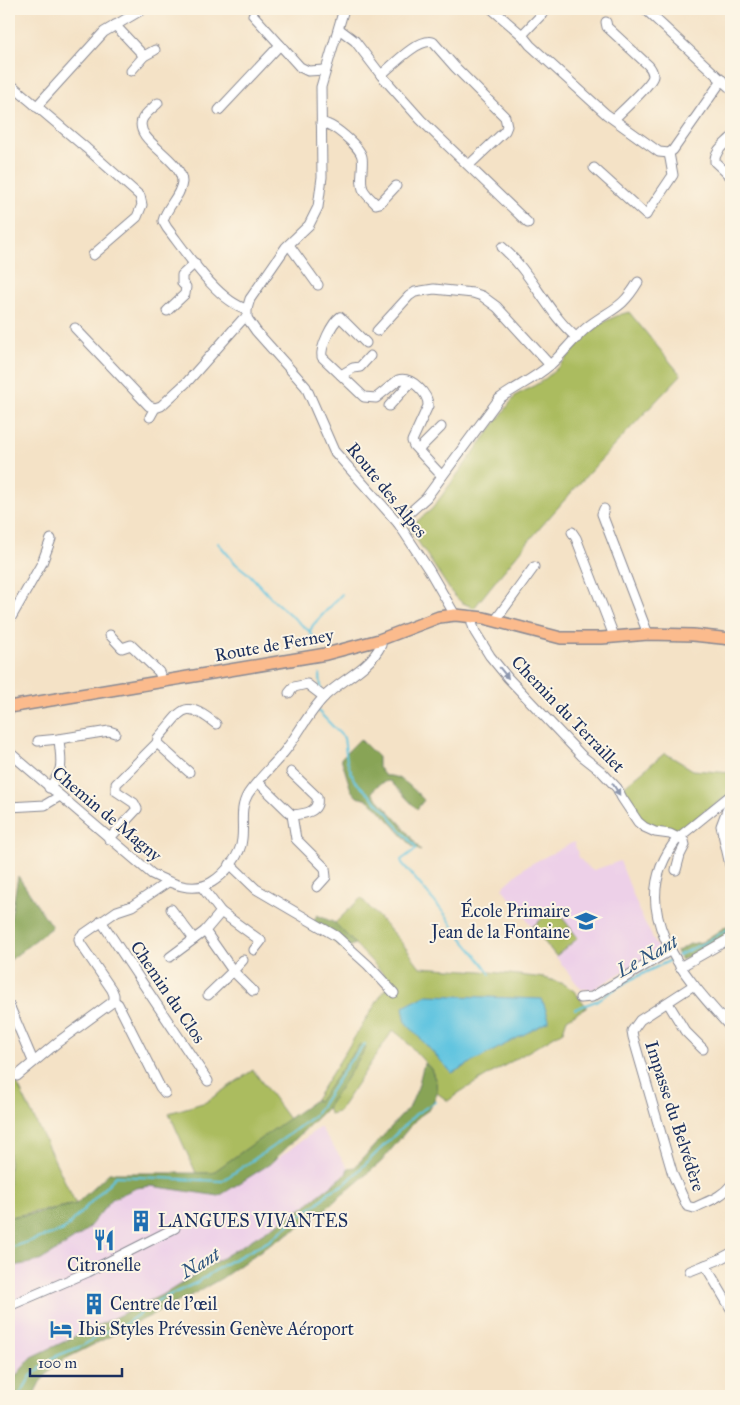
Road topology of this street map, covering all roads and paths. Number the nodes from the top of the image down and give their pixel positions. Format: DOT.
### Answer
graph roads {
  1 [pos="143,9"];
  2 [pos="344,9"];
  3 [pos="492,9"];
  4 [pos="548,9"];
  5 [pos="645,9"];
  6 [pos="253,15"];
  7 [pos="606,22"];
  8 [pos="115,25"];
  9 [pos="339,29"];
  10 [pos="522,35"];
  11 [pos="280,45"];
  12 [pos="155,50"];
  13 [pos="144,56"];
  14 [pos="325,70"];
  15 [pos="131,71"];
  16 [pos="381,75"];
  17 [pos="722,80"];
  18 [pos="9,83"];
  19 [pos="731,88"];
  20 [pos="158,103"];
  21 [pos="36,106"];
  22 [pos="219,110"];
  23 [pos="614,119"];
  24 [pos="321,123"];
  25 [pos="731,138"];
  26 [pos="669,153"];
  27 [pos="469,165"];
  28 [pos="594,168"];
  29 [pos="731,176"];
  30 [pos="396,186"];
  31 [pos="528,223"];
  32 [pos="289,245"];
  33 [pos="502,247"];
  34 [pos="93,255"];
  35 [pos="195,263"];
  36 [pos="638,282"];
  37 [pos="318,285"];
  38 [pos="247,309"];
  39 [pos="167,311"];
  40 [pos="248,318"];
  41 [pos="75,328"];
  42 [pos="377,331"];
  43 [pos="577,338"];
  44 [pos="366,343"];
  45 [pos="370,356"];
  46 [pos="550,365"];
  47 [pos="341,375"];
  48 [pos="411,382"];
  49 [pos="389,406"];
  50 [pos="155,408"];
  51 [pos="150,418"];
  52 [pos="441,427"];
  53 [pos="418,450"];
  54 [pos="442,476"];
  55 [pos="604,509"];
  56 [pos="398,523"];
  57 [pos="572,532"];
  58 [pos="51,539"];
  59 [pos="585,549"];
  60 [pos="534,566"];
  61 [pos="455,615"];
  62 [pos="472,616"];
  63 [pos="9,621"];
  64 [pos="495,621"];
  65 [pos="648,634"];
  66 [pos="110,635"];
  67 [pos="616,636"];
  68 [pos="731,639"];
  69 [pos="380,640"];
  70 [pos="163,682"];
  71 [pos="289,693"];
  72 [pos="324,697"];
  73 [pos="9,707"];
  74 [pos="216,724"];
  75 [pos="115,733"];
  76 [pos="60,739"];
  77 [pos="38,741"];
  78 [pos="157,744"];
  79 [pos="9,752"];
  80 [pos="189,772"];
  81 [pos="291,772"];
  82 [pos="258,782"];
  83 [pos="49,788"];
  84 [pos="731,795"];
  85 [pos="60,796"];
  86 [pos="9,807"];
  87 [pos="731,808"];
  88 [pos="292,815"];
  89 [pos="727,834"];
  90 [pos="678,838"];
  91 [pos="109,839"];
  92 [pos="230,864"];
  93 [pos="731,867"];
  94 [pos="676,870"];
  95 [pos="168,882"];
  96 [pos="202,887"];
  97 [pos="317,887"];
  98 [pos="171,909"];
  99 [pos="221,912"];
  100 [pos="101,921"];
  101 [pos="204,931"];
  102 [pos="731,938"];
  103 [pos="194,939"];
  104 [pos="254,950"];
  105 [pos="170,957"];
  106 [pos="675,958"];
  107 [pos="243,960"];
  108 [pos="232,971"];
  109 [pos="694,985"];
  110 [pos="253,991"];
  111 [pos="394,993"];
  112 [pos="208,994"];
  113 [pos="580,998"];
  114 [pos="114,1002"];
  115 [pos="668,1003"];
  116 [pos="9,1005"];
  117 [pos="731,1028"];
  118 [pos="702,1049"];
  119 [pos="33,1061"];
  120 [pos="17,1076"];
  121 [pos="208,1081"];
  122 [pos="165,1093"];
  123 [pos="731,1185"];
  124 [pos="175,1228"];
  125 [pos="731,1253"];
  126 [pos="705,1265"];
  127 [pos="690,1271"];
  128 [pos="9,1306"];
  129 [pos="731,1309"];
  1 -- 8 [label="street"];
  2 -- 9 [label="street"];
  3 -- 10 [label="street"];
  4 -- 10 [label="street"];
  5 -- 17 [label="street"];
  6 -- 11 [label="street"];
  7 -- 23 [label="street"];
  8 -- 13 [label="street"];
  8 -- 21 [label="street"];
  9 -- 14 [label="street"];
  9 -- 16 [label="street"];
  10 -- 23 [label="street"];
  11 -- 14 [label="street"];
  11 -- 22 [label="street"];
  12 -- 13 [label="street"];
  13 -- 15 [label="street"];
  14 -- 24 [label="street"];
  16 -- 27 [label="street"];
  16 -- 27 [label="street"];
  17 -- 19 [label="street"];
  17 -- 26 [label="street"];
  18 -- 21 [label="street"];
  20 -- 35 [label="street"];
  21 -- 34 [label="street"];
  23 -- 26 [label="street"];
  24 -- 30 [label="street"];
  24 -- 32 [label="street"];
  25 -- 29 [label="street"];
  26 -- 28 [label="street"];
  27 -- 31 [label="street"];
  32 -- 37 [label="street"];
  32 -- 38 [label="street"];
  33 -- 43 [label="street"];
  35 -- 38 [label="street"];
  35 -- 39 [label="street"];
  36 -- 43 [label="street"];
  38 -- 40 [label="street, Route des Alpes"];
  40 -- 50 [label="street"];
  40 -- 56 [label="street, Route des Alpes"];
  41 -- 50 [label="street"];
  42 -- 46 [label="street"];
  43 -- 46 [label="street"];
  44 -- 47 [label="street"];
  45 -- 47 [label="street"];
  46 -- 54 [label="street"];
  47 -- 48 [label="street"];
  48 -- 49 [label="street"];
  48 -- 53 [label="street"];
  50 -- 51 [label="street"];
  52 -- 53 [label="street"];
  53 -- 54 [label="street"];
  54 -- 56 [label="street"];
  55 -- 65 [label="street"];
  56 -- 61 [label="street, Route des Alpes"];
  57 -- 67 [label="street"];
  58 -- 63 [label="street"];
  59 -- 67 [label="street"];
  60 -- 64 [label="street"];
  61 -- 62 [label="main road, Route de Ferney"];
  61 -- 69 [label="main road, Route de Ferney"];
  62 -- 64 [label="main road, Route de Ferney"];
  62 -- 90 [label="street, Chemin du Terraillet, one-way"];
  64 -- 67 [label="main road, Route de Ferney"];
  65 -- 67 [label="main road, Route de Ferney"];
  65 -- 68 [label="main road, Route de Ferney"];
  66 -- 70 [label="street"];
  69 -- 70 [label="main road, Route de Ferney"];
  69 -- 72 [label="street"];
  70 -- 73 [label="main road, Route de Ferney"];
  71 -- 72 [label="street"];
  72 -- 82 [label="street"];
  74 -- 78 [label="street"];
  75 -- 76 [label="street"];
  76 -- 77 [label="street"];
  76 -- 83 [label="street"];
  78 -- 80 [label="street"];
  78 -- 91 [label="street"];
  79 -- 83 [label="street, Chemin de Magny"];
  81 -- 88 [label="street"];
  82 -- 88 [label="street"];
  82 -- 92 [label="street"];
  83 -- 85 [label="street, Chemin de Magny"];
  84 -- 90 [label="street"];
  85 -- 86 [label="street"];
  85 -- 91 [label="street, Chemin de Magny"];
  87 -- 89 [label="street"];
  88 -- 97 [label="street"];
  89 -- 93 [label="street"];
  90 -- 94 [label="street"];
  90 -- 106 [label="street"];
  91 -- 95 [label="street, Chemin de Magny"];
  92 -- 96 [label="street"];
  92 -- 111 [label="street"];
  95 -- 96 [label="street, Chemin de Magny"];
  95 -- 100 [label="street"];
  96 -- 99 [label="street"];
  98 -- 103 [label="street"];
  99 -- 101 [label="street"];
  99 -- 104 [label="street"];
  100 -- 114 [label="street"];
  100 -- 121 [label="street, Chemin du Clos"];
  101 -- 103 [label="street"];
  101 -- 108 [label="street"];
  102 -- 106 [label="street"];
  103 -- 105 [label="street"];
  106 -- 109 [label="street"];
  106 -- 113 [label="street"];
  107 -- 108 [label="street"];
  108 -- 110 [label="street"];
  108 -- 112 [label="street"];
  109 -- 115 [label="street, Impasse du Belvédère"];
  109 -- 117 [label="street"];
  114 -- 119 [label="street"];
  114 -- 122 [label="street"];
  115 -- 118 [label="street, Impasse du Belvédère"];
  115 -- 123 [label="street, Impasse du Belvédère"];
  116 -- 119 [label="street"];
  119 -- 120 [label="street"];
  124 -- 128 [label="street"];
  125 -- 126 [label="street"];
  126 -- 127 [label="street"];
  126 -- 129 [label="street"];
}
